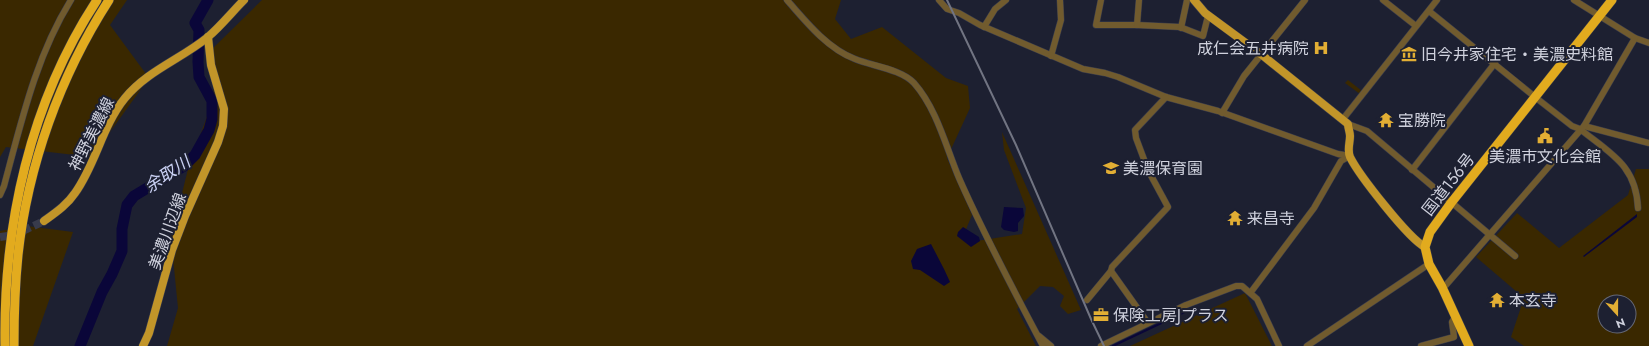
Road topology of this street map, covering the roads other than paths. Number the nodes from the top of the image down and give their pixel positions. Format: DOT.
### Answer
graph roads {
  1 [pos="71,0"];
  2 [pos="96,0"];
  3 [pos="109,0"];
  4 [pos="244,0"];
  5 [pos="787,0"];
  6 [pos="939,0"];
  7 [pos="1006,0"];
  8 [pos="1060,0"];
  9 [pos="1101,0"];
  10 [pos="1139,0"];
  11 [pos="1187,0"];
  12 [pos="1194,0"];
  13 [pos="1305,0"];
  14 [pos="1383,0"];
  15 [pos="1437,0"];
  16 [pos="1574,0"];
  17 [pos="1612,0"];
  18 [pos="1429,11"];
  19 [pos="1208,16"];
  20 [pos="1599,17"];
  21 [pos="1137,25"];
  22 [pos="1416,26"];
  23 [pos="984,27"];
  24 [pos="1181,28"];
  25 [pos="206,38"];
  26 [pos="1636,38"];
  27 [pos="1649,43"];
  28 [pos="1262,55"];
  29 [pos="1051,56"];
  30 [pos="1495,63"];
  31 [pos="1166,97"];
  32 [pos="1535,97"];
  33 [pos="1222,113"];
  34 [pos="1345,121"];
  35 [pos="1582,127"];
  36 [pos="1649,143"];
  37 [pos="1350,156"];
  38 [pos="1412,170"];
  39 [pos="0,195"];
  40 [pos="1451,203"];
  41 [pos="1638,208"];
  42 [pos="44,221"];
  43 [pos="1490,234"];
  44 [pos="1425,247"];
  45 [pos="1515,256"];
  46 [pos="1429,264"];
  47 [pos="1111,271"];
  48 [pos="1442,286"];
  49 [pos="1249,291"];
  50 [pos="1087,300"];
  51 [pos="1456,316"];
  52 [pos="1148,323"];
  53 [pos="1036,334"];
  54 [pos="5,346"];
  55 [pos="14,346"];
  56 [pos="143,346"];
  57 [pos="1043,346"];
  58 [pos="1051,346"];
  59 [pos="1101,346"];
  60 [pos="1279,346"];
  61 [pos="1307,346"];
  62 [pos="1421,346"];
  63 [pos="1469,346"];
  1 -- 39 [label="street"];
  2 -- 54 [label="highway"];
  3 -- 55 [label="highway"];
  4 -- 25 [label="main road"];
  5 -- 53 [label="street"];
  6 -- 23 [label="street"];
  7 -- 23 [label="street"];
  8 -- 29 [label="street"];
  9 -- 21 [label="street"];
  10 -- 21 [label="street"];
  11 -- 24 [label="street"];
  12 -- 19 [label="main road"];
  13 -- 28 [label="street"];
  14 -- 22 [label="street"];
  15 -- 18 [label="street"];
  16 -- 20 [label="street"];
  17 -- 20 [label="highway, 国道156号"];
  18 -- 22 [label="street"];
  18 -- 30 [label="street"];
  19 -- 24 [label="street"];
  19 -- 28 [label="main road"];
  20 -- 26 [label="street"];
  20 -- 32 [label="highway, 国道156号"];
  21 -- 24 [label="street"];
  22 -- 34 [label="street"];
  23 -- 29 [label="street"];
  25 -- 42 [label="main road, 神野美濃線"];
  25 -- 56 [label="main road, 美濃川辺線"];
  26 -- 27 [label="street"];
  26 -- 35 [label="street"];
  28 -- 33 [label="street"];
  28 -- 34 [label="main road"];
  29 -- 31 [label="street"];
  30 -- 32 [label="street"];
  30 -- 38 [label="street"];
  31 -- 33 [label="street"];
  31 -- 47 [label="street"];
  32 -- 35 [label="street"];
  32 -- 40 [label="highway, 国道156号"];
  33 -- 37 [label="street"];
  34 -- 37 [label="main road"];
  34 -- 38 [label="street"];
  35 -- 36 [label="street"];
  35 -- 41 [label="street"];
  35 -- 43 [label="street"];
  37 -- 44 [label="main road"];
  37 -- 49 [label="street"];
  38 -- 40 [label="street"];
  40 -- 43 [label="street"];
  40 -- 44 [label="highway, 国道156号"];
  43 -- 45 [label="street"];
  43 -- 48 [label="street"];
  44 -- 46 [label="highway"];
  46 -- 48 [label="highway"];
  46 -- 61 [label="street"];
  47 -- 50 [label="street"];
  47 -- 52 [label="street"];
  48 -- 51 [label="highway"];
  49 -- 52 [label="street"];
  49 -- 60 [label="street"];
  51 -- 62 [label="street"];
  51 -- 63 [label="highway"];
  52 -- 59 [label="street"];
  53 -- 57 [label="street"];
  53 -- 58 [label="street"];
}
